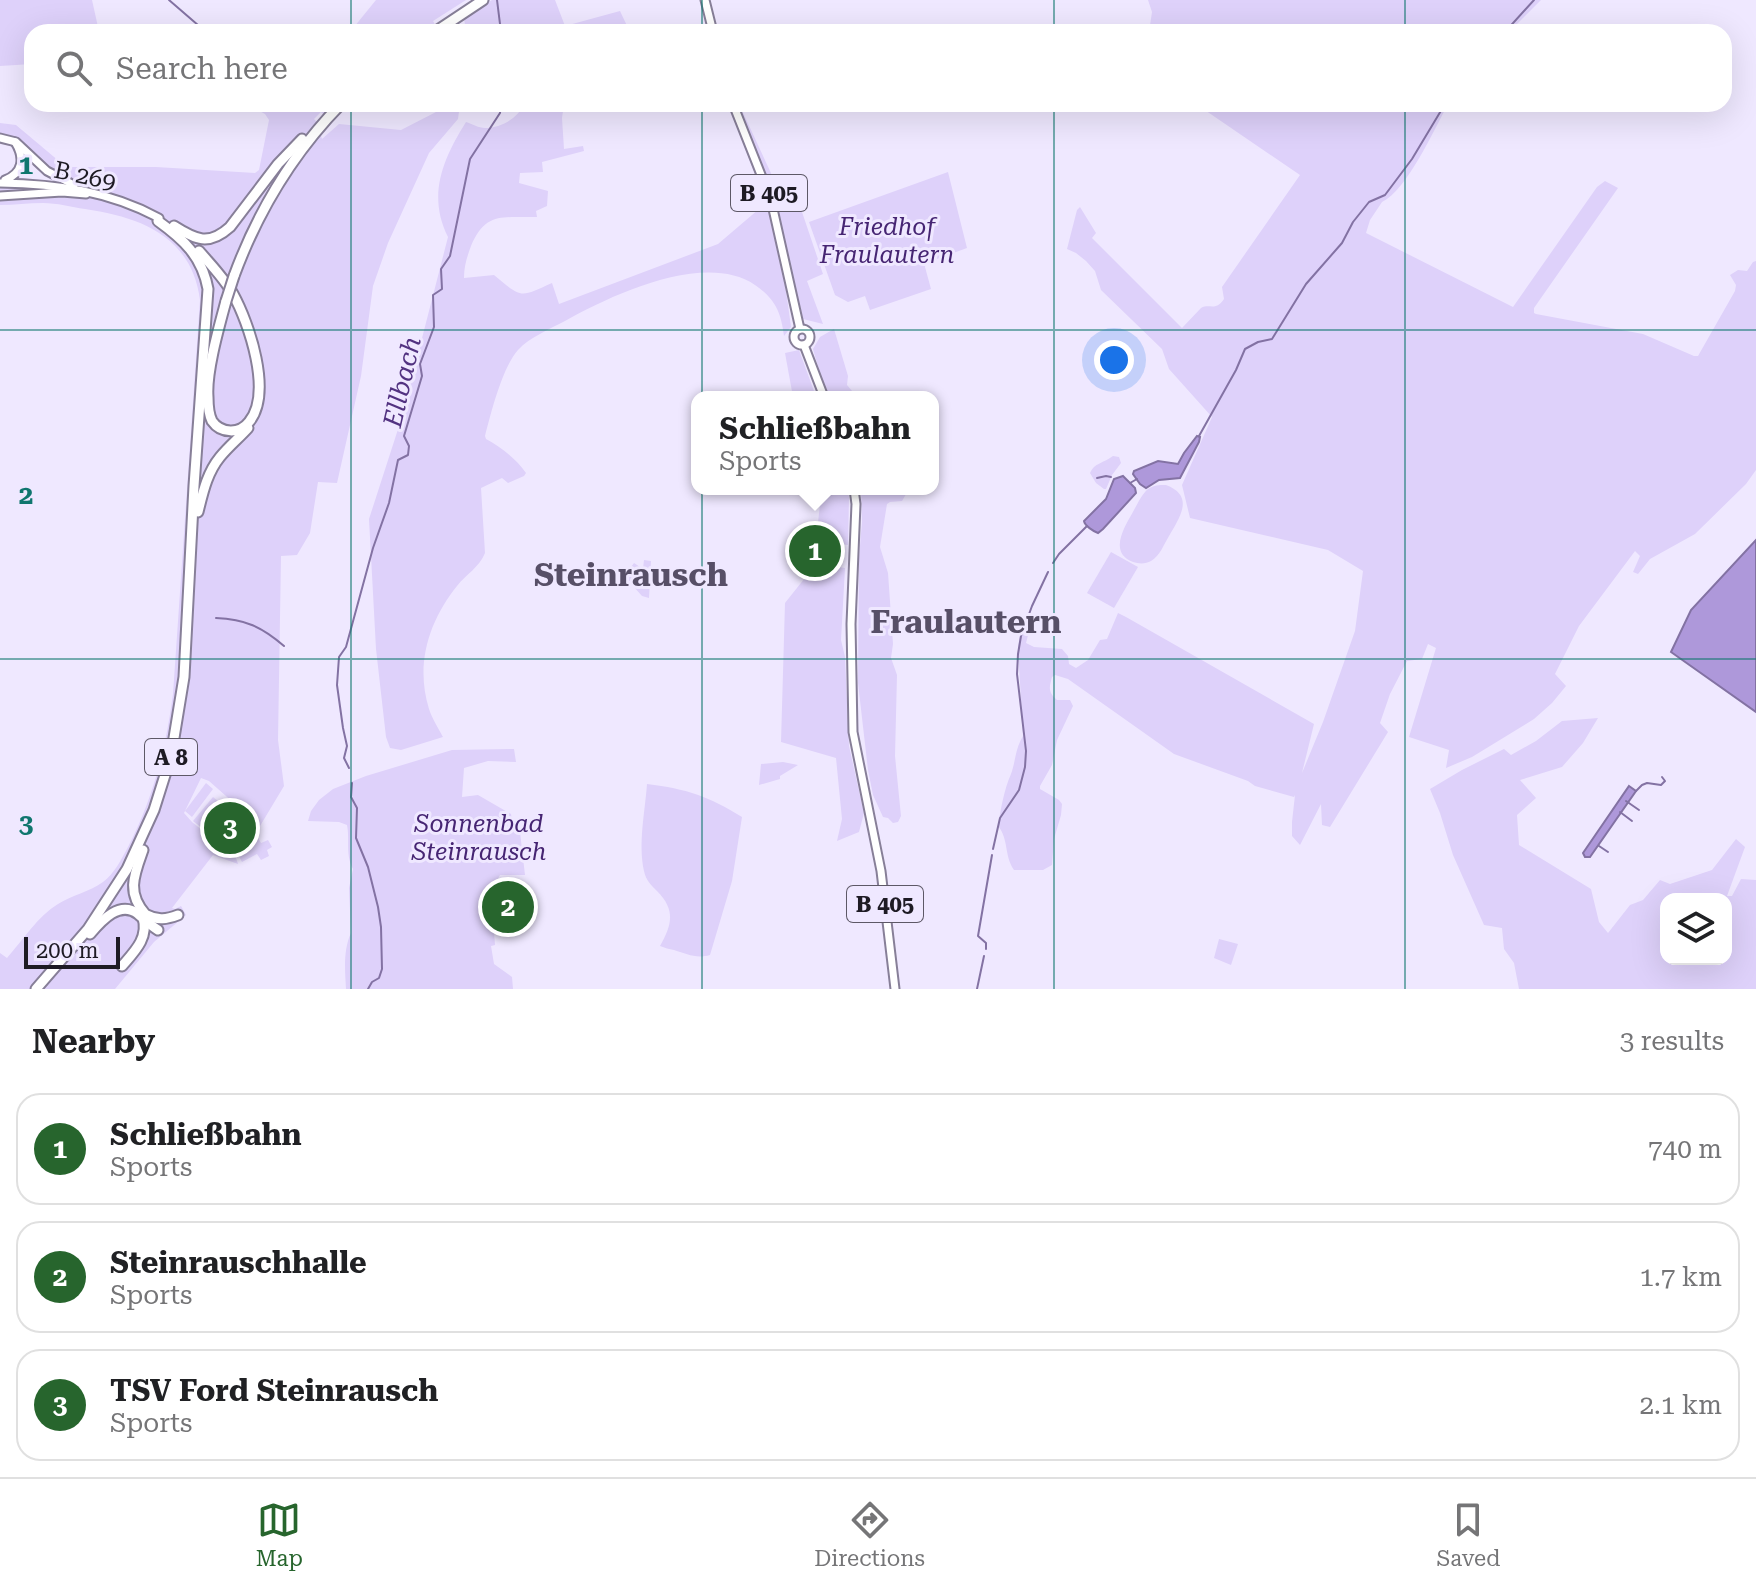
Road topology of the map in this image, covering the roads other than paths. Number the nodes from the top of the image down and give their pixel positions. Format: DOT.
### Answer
graph roads {
  1 [pos="474,0"];
  2 [pos="483,0"];
  3 [pos="705,0"];
  4 [pos="443,24"];
  5 [pos="444,24"];
  6 [pos="711,24"];
  7 [pos="328,112"];
  8 [pos="332,112"];
  9 [pos="736,112"];
  10 [pos="322,120"];
  11 [pos="0,138"];
  12 [pos="302,139"];
  13 [pos="14,141"];
  14 [pos="0,183"];
  15 [pos="0,196"];
  16 [pos="105,197"];
  17 [pos="158,220"];
  18 [pos="232,274"];
  19 [pos="822,391"];
  20 [pos="204,397"];
  21 [pos="855,495"];
  22 [pos="198,512"];
  23 [pos="143,850"];
  24 [pos="178,915"];
  25 [pos="145,917"];
  26 [pos="92,931"];
  27 [pos="122,966"];
  28 [pos="36,989"];
  29 [pos="43,989"];
  30 [pos="895,989"];
  1 -- 4 [label="highway"];
  2 -- 5 [label="highway"];
  3 -- 6 [label="main road"];
  7 -- 10 [label="highway, A 8"];
  8 -- 10 [label="highway, A 8"];
  9 -- 19 [label="main road, B 405"];
  10 -- 12 [label="highway, A 8"];
  10 -- 18 [label="highway, A 8"];
  11 -- 13 [label="main road"];
  12 -- 17 [label="highway"];
  12 -- 18 [label="highway, A 8"];
  13 -- 14 [label="main road"];
  13 -- 16 [label="main road"];
  14 -- 16 [label="main road, B 269 / B 269"];
  15 -- 16 [label="main road"];
  16 -- 17 [label="main road, B 269 / B 269"];
  17 -- 20 [label="highway"];
  17 -- 20 [label="highway"];
  17 -- 22 [label="highway"];
  18 -- 20 [label="highway, A 8, bridge"];
  20 -- 22 [label="highway, A 8"];
  20 -- 28 [label="highway, A 8 / A 8"];
  21 -- 30 [label="main road, B 405"];
  22 -- 23 [label="highway, A 8 / A 8"];
  23 -- 25 [label="highway"];
  23 -- 26 [label="highway, A 8 / A 8"];
  24 -- 25 [label="highway"];
  25 -- 26 [label="highway"];
  25 -- 27 [label="highway"];
  26 -- 29 [label="highway, A 8"];
}
